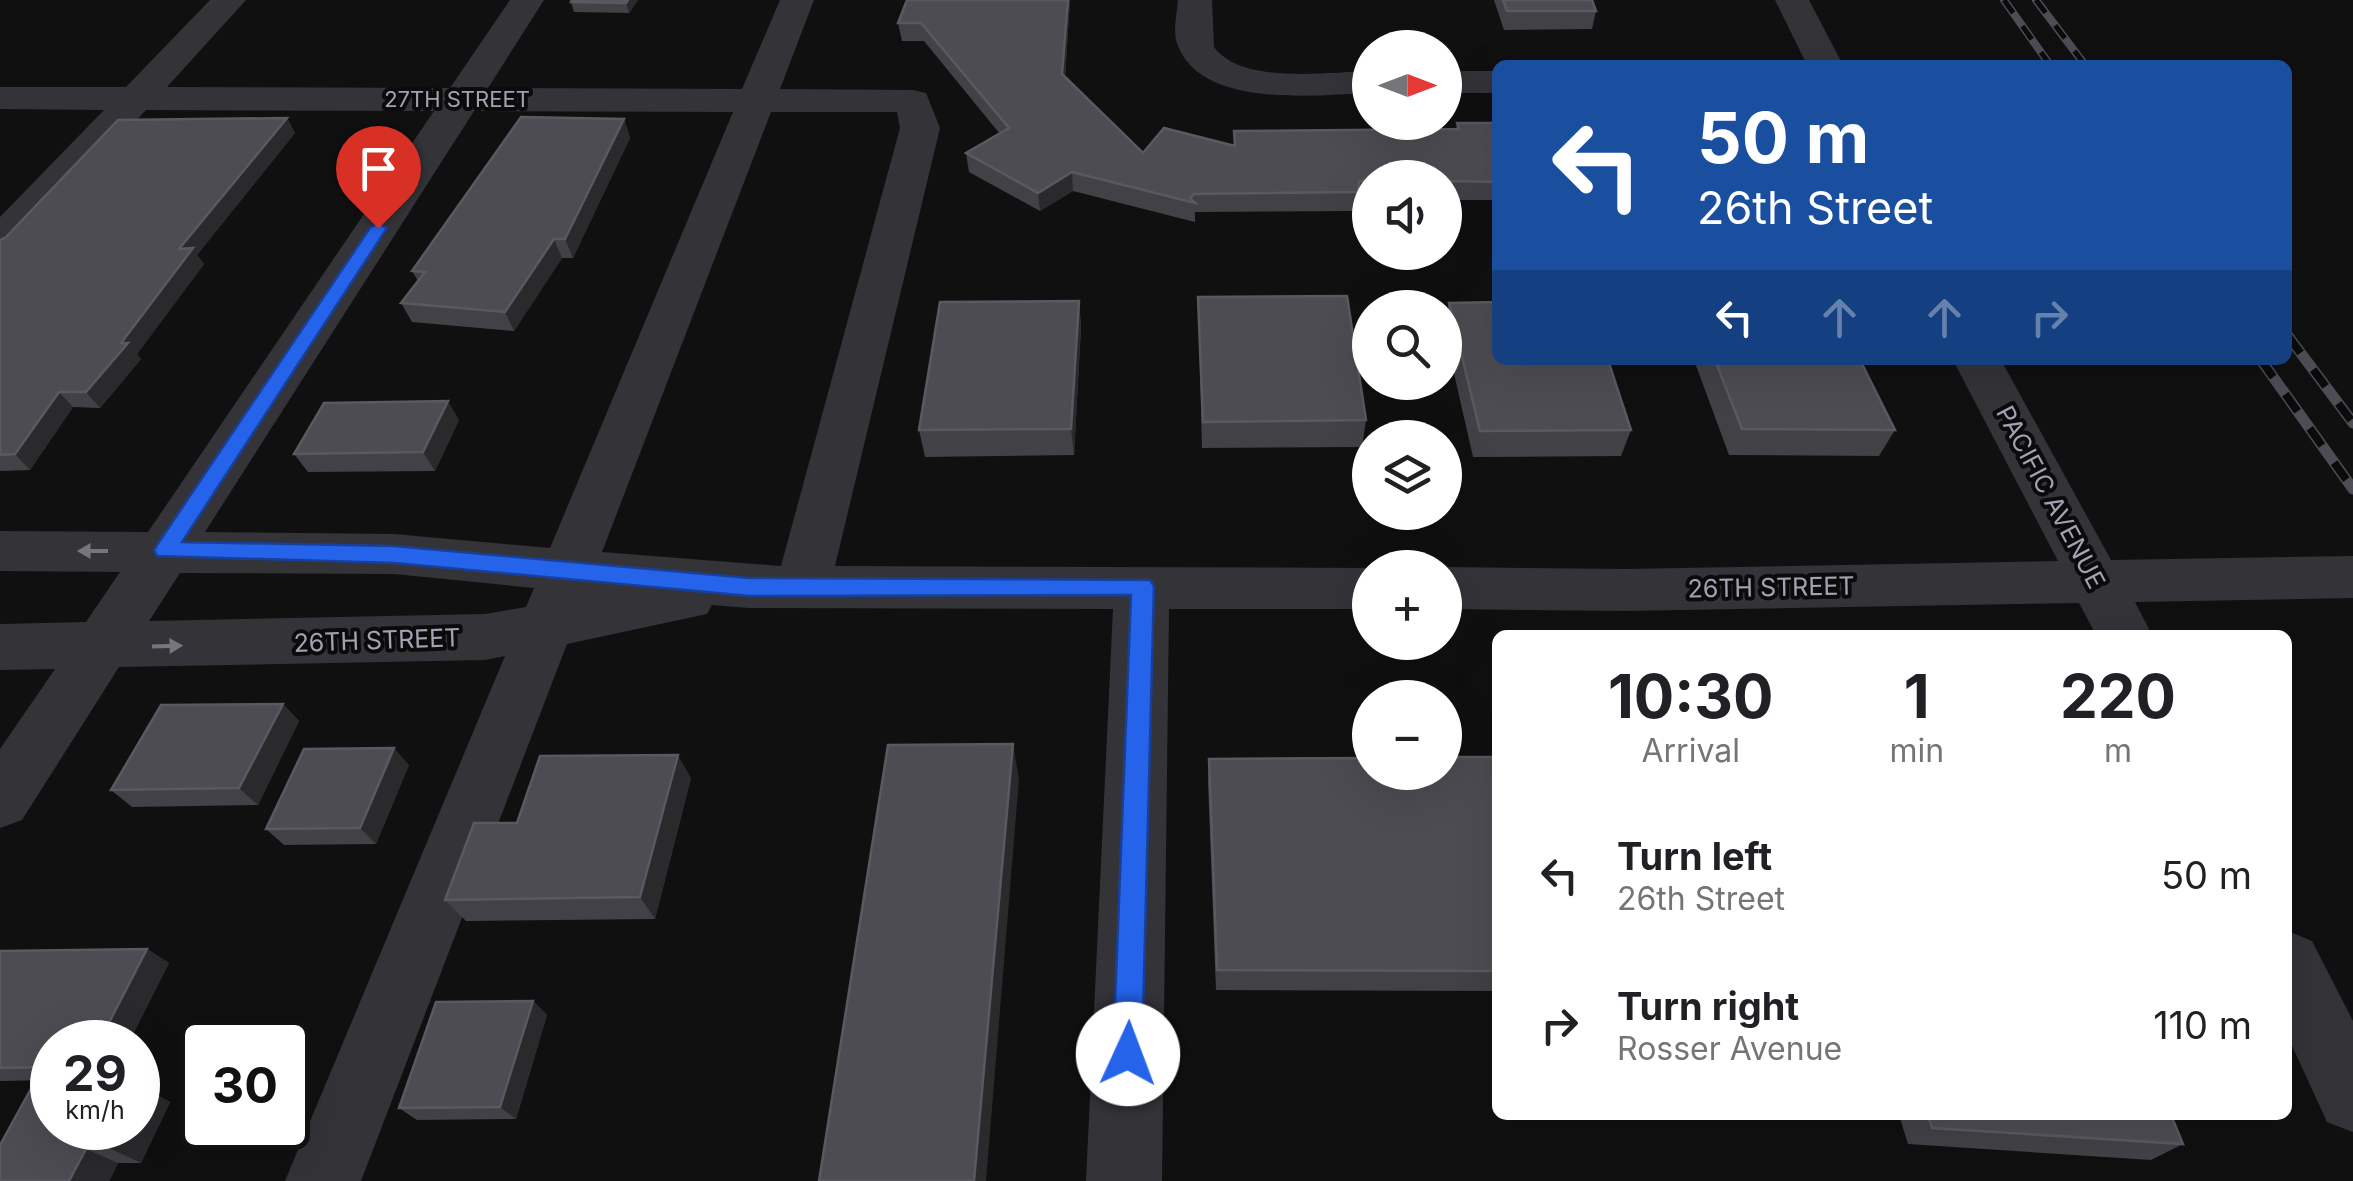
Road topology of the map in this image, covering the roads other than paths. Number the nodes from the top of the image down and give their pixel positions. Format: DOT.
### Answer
graph roads {
  1 [pos="229,0"];
  2 [pos="528,0"];
  3 [pos="797,0"];
  4 [pos="1196,0"];
  5 [pos="1792,0"];
  6 [pos="1822,60"];
  7 [pos="1352,82"];
  8 [pos="1462,82"];
  9 [pos="1492,82"];
  10 [pos="0,98"];
  11 [pos="136,98"];
  12 [pos="464,99"];
  13 [pos="759,99"];
  14 [pos="0,242"];
  15 [pos="1979,365"];
  16 [pos="165,550"];
  17 [pos="0,551"];
  18 [pos="567,570"];
  19 [pos="2353,577"];
  20 [pos="2097,582"];
  21 [pos="1142,586"];
  22 [pos="776,587"];
  23 [pos="1352,588"];
  24 [pos="1462,588"];
  25 [pos="545,626"];
  26 [pos="2121,630"];
  27 [pos="104,647"];
  28 [pos="0,648"];
  29 [pos="0,801"];
  30 [pos="2292,972"];
  31 [pos="2353,1096"];
  32 [pos="323,1181"];
  33 [pos="1124,1181"];
  1 -- 11 [label="street"];
  2 -- 12 [label="street"];
  3 -- 13 [label="street"];
  4 -- 7 [label="street"];
  5 -- 6 [label="street"];
  8 -- 9 [label="street"];
  10 -- 11 [label="street, 27TH STREET"];
  11 -- 12 [label="street, 27TH STREET"];
  11 -- 14 [label="street"];
  12 -- 13 [label="street, 27TH STREET"];
  12 -- 16 [label="street"];
  13 -- 18 [label="street"];
  13 -- 22 [label="street, 27TH STREET"];
  15 -- 20 [label="street, PACIFIC AVENUE"];
  16 -- 17 [label="street, 26TH STREET, one-way"];
  16 -- 18 [label="street, 26TH STREET"];
  16 -- 27 [label="street"];
  18 -- 22 [label="street, 26TH STREET"];
  18 -- 25 [label="street"];
  19 -- 20 [label="street, 26TH STREET"];
  20 -- 24 [label="street, 26TH STREET"];
  20 -- 26 [label="street, PACIFIC AVENUE"];
  21 -- 22 [label="street, 26TH STREET"];
  21 -- 23 [label="street, 26TH STREET"];
  21 -- 33 [label="street"];
  22 -- 25 [label="street, 26TH STREET"];
  27 -- 25 [label="street, 26TH STREET, one-way"];
  25 -- 32 [label="street"];
  27 -- 28 [label="street, 26TH STREET"];
  27 -- 29 [label="street"];
  30 -- 31 [label="street"];
}
